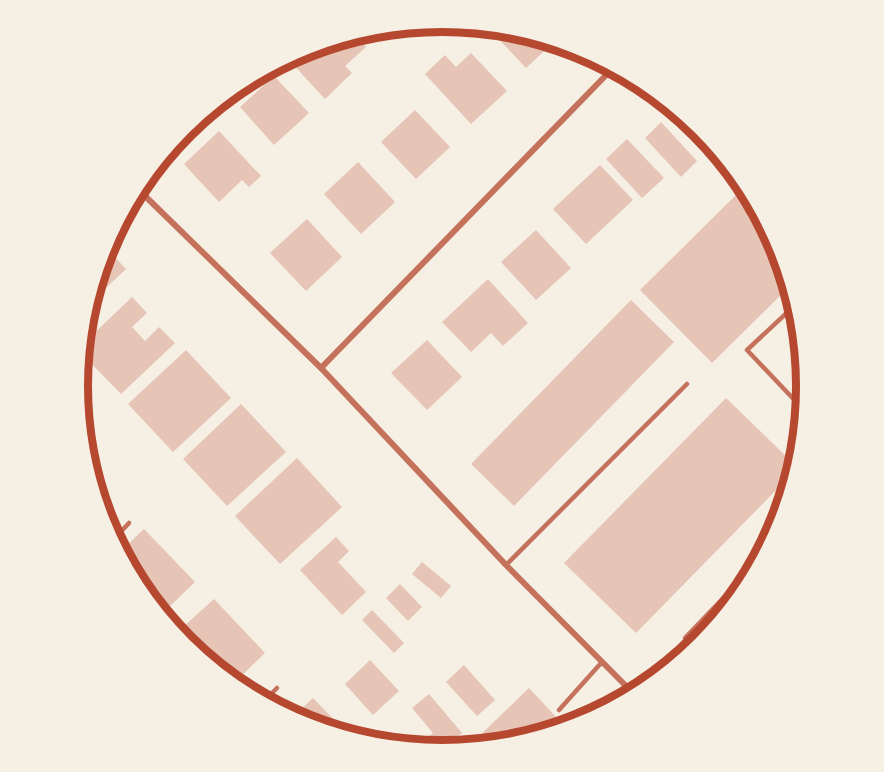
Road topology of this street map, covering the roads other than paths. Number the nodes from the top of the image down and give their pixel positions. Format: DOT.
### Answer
graph roads {
  1 [pos="608,73"];
  2 [pos="144,195"];
  3 [pos="789,311"];
  4 [pos="321,368"];
  5 [pos="687,384"];
  6 [pos="796,403"];
  7 [pos="129,523"];
  8 [pos="119,533"];
  9 [pos="506,565"];
  10 [pos="735,585"];
  11 [pos="686,643"];
  12 [pos="602,662"];
  13 [pos="277,688"];
  14 [pos="627,688"];
  15 [pos="270,695"];
  16 [pos="559,710"];
  1 -- 4 [label="street"];
  2 -- 4 [label="street"];
  3 -- 6 [label="lane"];
  4 -- 9 [label="street"];
  5 -- 9 [label="lane"];
  7 -- 8 [label="lane"];
  9 -- 12 [label="street"];
  10 -- 11 [label="lane"];
  12 -- 14 [label="street"];
  12 -- 16 [label="lane"];
  13 -- 15 [label="lane"];
}
